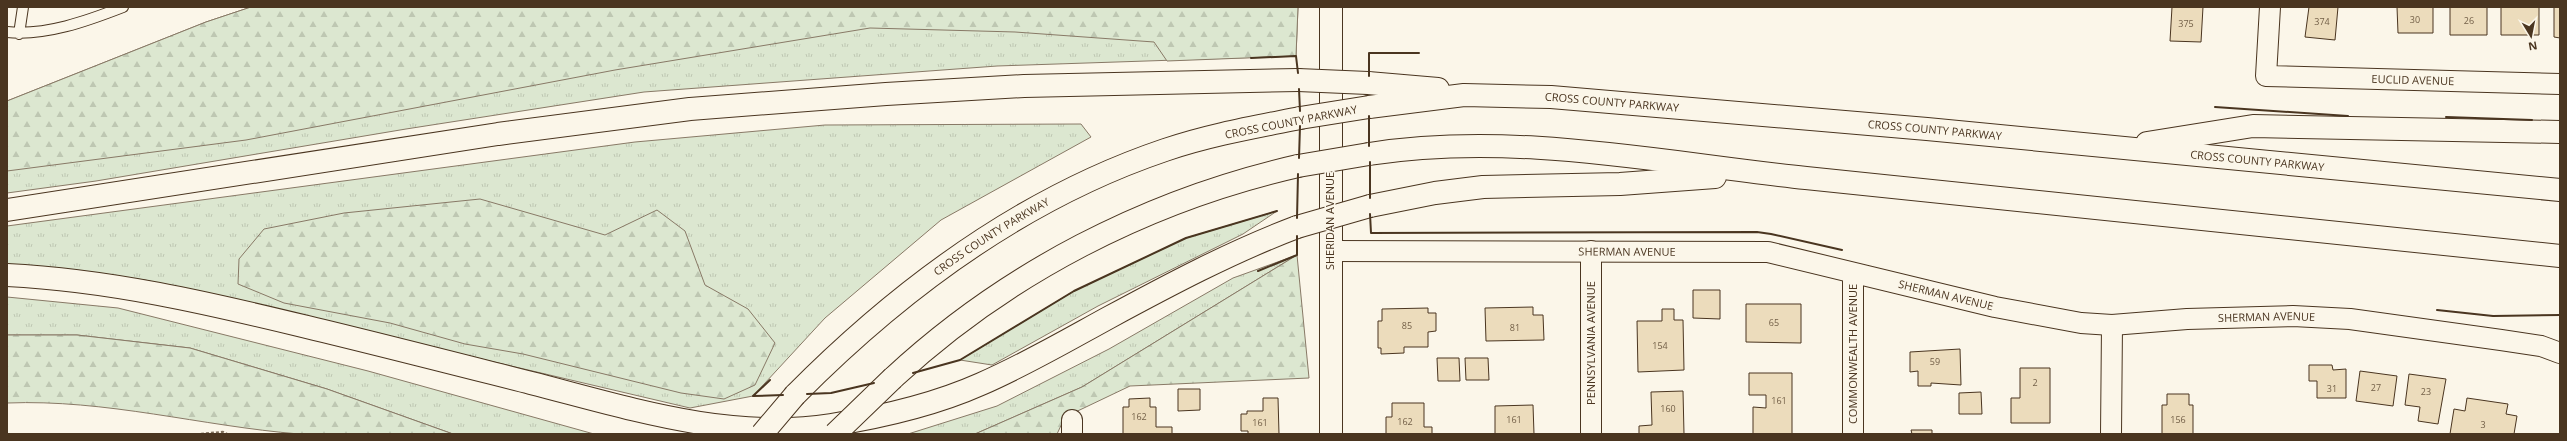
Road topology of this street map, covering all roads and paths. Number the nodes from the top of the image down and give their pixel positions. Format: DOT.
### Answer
graph roads {
  1 [pos="23,7"];
  2 [pos="123,7"];
  3 [pos="1331,7"];
  4 [pos="2270,7"];
  5 [pos="7,32"];
  6 [pos="19,34"];
  7 [pos="2560,84"];
  8 [pos="1511,94"];
  9 [pos="2560,132"];
  10 [pos="2116,148"];
  11 [pos="1766,174"];
  12 [pos="2560,190"];
  13 [pos="7,210"];
  14 [pos="1330,251"];
  15 [pos="1591,251"];
  16 [pos="2560,256"];
  17 [pos="1853,274"];
  18 [pos="7,275"];
  19 [pos="2112,325"];
  20 [pos="2560,353"];
  21 [pos="201,434"];
  22 [pos="227,434"];
  23 [pos="762,434"];
  24 [pos="835,434"];
  25 [pos="1331,434"];
  26 [pos="1592,434"];
  27 [pos="1853,434"];
  28 [pos="2111,434"];
  1 -- 6 [label="lane"];
  2 -- 6 [label="lane"];
  3 -- 14 [label="main road, SHERIDAN AVENUE"];
  4 -- 7 [label="street, EUCLID AVENUE"];
  5 -- 6 [label="lane"];
  8 -- 10 [label="main road, CROSS COUNTY PARKWAY"];
  8 -- 13 [label="main road, bridge"];
  8 -- 23 [label="main road, CROSS COUNTY PARKWAY, bridge"];
  9 -- 10 [label="main road"];
  10 -- 12 [label="main road, CROSS COUNTY PARKWAY"];
  11 -- 16 [label="main road"];
  11 -- 18 [label="main road, bridge"];
  11 -- 24 [label="main road, bridge"];
  14 -- 15 [label="street, SHERMAN AVENUE"];
  14 -- 25 [label="main road, SHERIDAN AVENUE"];
  15 -- 17 [label="street, SHERMAN AVENUE"];
  15 -- 26 [label="street, PENNSYLVANIA AVENUE"];
  17 -- 19 [label="street, SHERMAN AVENUE"];
  17 -- 27 [label="street, COMMONWEALTH AVENUE"];
  19 -- 20 [label="street, SHERMAN AVENUE"];
  19 -- 28 [label="street"];
  21 -- 22 [label="path"];
}
